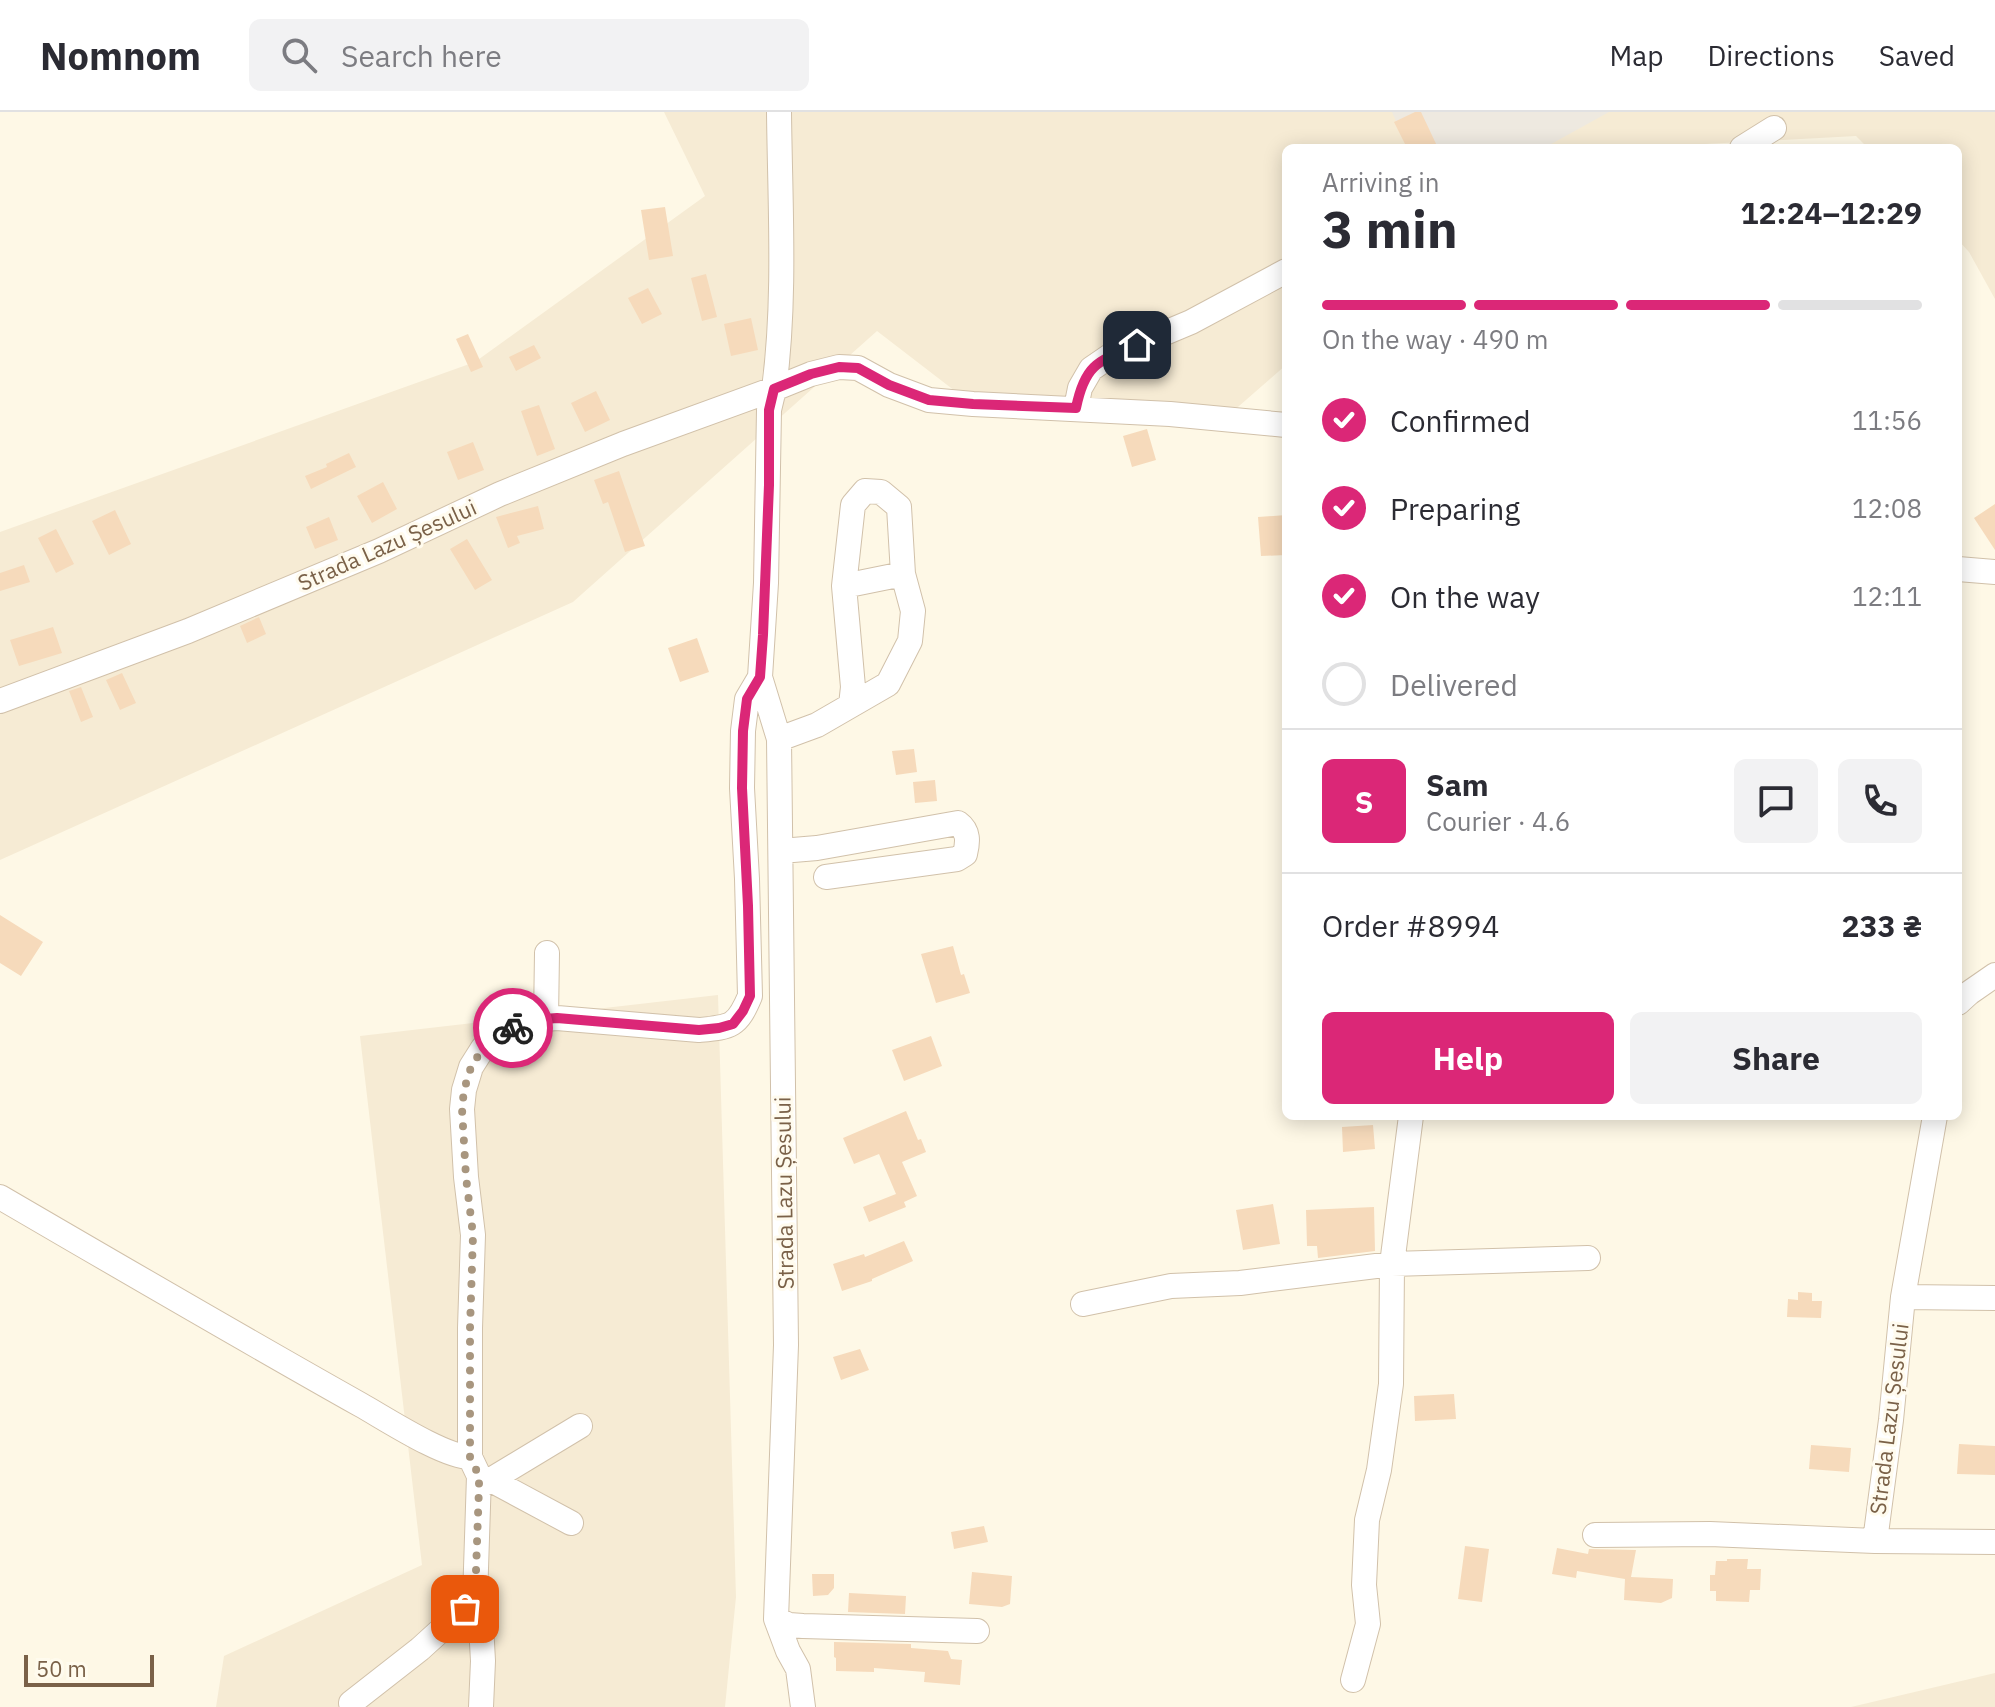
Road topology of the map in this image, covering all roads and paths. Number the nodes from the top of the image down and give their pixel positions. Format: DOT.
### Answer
graph roads {
  1 [pos="779,112"];
  2 [pos="1774,128"];
  3 [pos="1748,144"];
  4 [pos="1282,273"];
  5 [pos="774,389"];
  6 [pos="1076,408"];
  7 [pos="1282,425"];
  8 [pos="1962,569"];
  9 [pos="1995,572"];
  10 [pos="903,574"];
  11 [pos="844,586"];
  12 [pos="760,677"];
  13 [pos="0,701"];
  14 [pos="851,705"];
  15 [pos="779,739"];
  16 [pos="781,851"];
  17 [pos="826,877"];
  18 [pos="547,953"];
  19 [pos="1995,975"];
  20 [pos="1962,999"];
  21 [pos="546,1019"];
  22 [pos="1410,1120"];
  23 [pos="1934,1120"];
  24 [pos="0,1197"];
  25 [pos="1588,1258"];
  26 [pos="1392,1264"];
  27 [pos="1903,1297"];
  28 [pos="1995,1298"];
  29 [pos="1083,1304"];
  30 [pos="580,1426"];
  31 [pos="470,1457"];
  32 [pos="485,1483"];
  33 [pos="571,1523"];
  34 [pos="1595,1535"];
  35 [pos="1875,1541"];
  36 [pos="1995,1542"];
  37 [pos="475,1599"];
  38 [pos="776,1619"];
  39 [pos="977,1631"];
  40 [pos="1353,1680"];
  41 [pos="351,1703"];
  42 [pos="481,1707"];
  43 [pos="803,1707"];
  1 -- 5 [label="street, Strada Lazu Șesului"];
  2 -- 3 [label="street"];
  4 -- 6 [label="street"];
  5 -- 6 [label="street, Strada Lazu Șesului"];
  5 -- 12 [label="street, Strada Lazu Șesului"];
  5 -- 13 [label="street, Strada Lazu Șesului"];
  6 -- 7 [label="street, Strada Lazu Șesului"];
  8 -- 9 [label="street"];
  10 -- 11 [label="street"];
  10 -- 11 [label="street"];
  10 -- 14 [label="street"];
  11 -- 14 [label="street"];
  12 -- 15 [label="street, Strada Lazu Șesului"];
  12 -- 21 [label="street, Strada Lazu Șesului"];
  14 -- 15 [label="street"];
  15 -- 16 [label="street, Strada Lazu Șesului"];
  16 -- 17 [label="street"];
  16 -- 38 [label="street, Strada Lazu Șesului"];
  18 -- 21 [label="street"];
  19 -- 20 [label="street"];
  21 -- 31 [label="street, Strada Lazu Șesului"];
  22 -- 26 [label="street"];
  23 -- 27 [label="street, Strada Lazu Șesului"];
  24 -- 31 [label="street"];
  25 -- 26 [label="street"];
  26 -- 29 [label="street"];
  26 -- 40 [label="street"];
  27 -- 28 [label="street"];
  27 -- 35 [label="street, Strada Lazu Șesului"];
  30 -- 32 [label="street"];
  31 -- 32 [label="street, Strada Lazu Șesului"];
  32 -- 33 [label="street"];
  32 -- 37 [label="street, Strada Lazu Șesului"];
  34 -- 35 [label="street, Strada Lazu Șesului"];
  35 -- 36 [label="street"];
  37 -- 41 [label="street"];
  37 -- 42 [label="street, Strada Lazu Șesului"];
  38 -- 39 [label="street"];
  38 -- 43 [label="street, Strada Lazu Șesului"];
}
